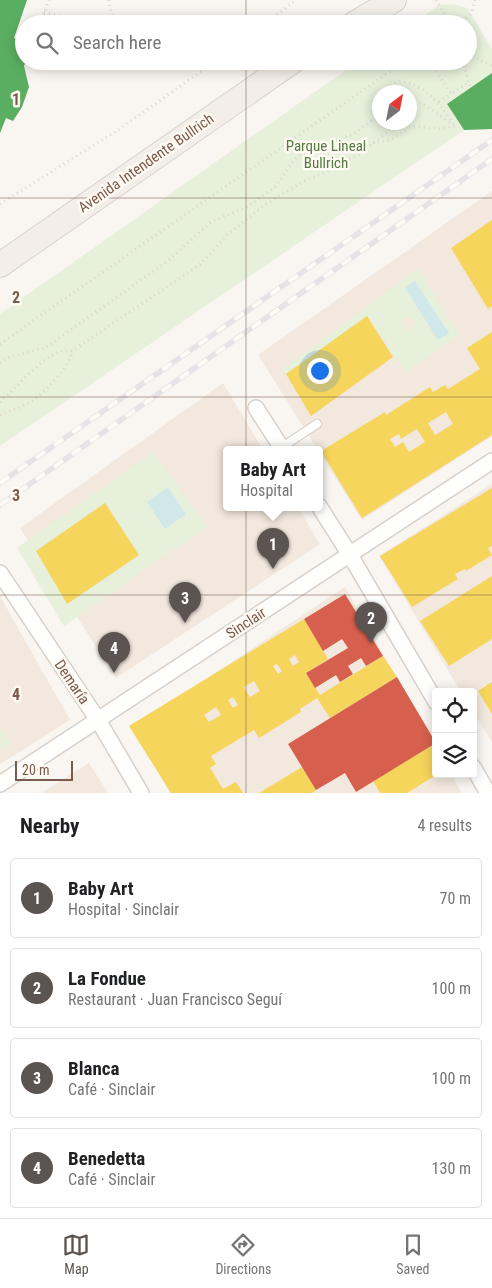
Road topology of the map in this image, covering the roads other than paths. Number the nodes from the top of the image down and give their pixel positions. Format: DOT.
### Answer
graph roads {
  1 [pos="360,0"];
  2 [pos="394,0"];
  3 [pos="346,15"];
  4 [pos="369,15"];
  5 [pos="280,70"];
  6 [pos="0,265"];
  7 [pos="256,408"];
  8 [pos="317,424"];
  9 [pos="280,446"];
  10 [pos="286,446"];
  11 [pos="492,461"];
  12 [pos="322,511"];
  13 [pos="350,555"];
  14 [pos="0,573"];
  15 [pos="432,695"];
  16 [pos="98,720"];
  17 [pos="477,774"];
  18 [pos="0,784"];
  19 [pos="141,793"];
  20 [pos="488,793"];
  1 -- 3 [label="main road"];
  2 -- 4 [label="main road"];
  5 -- 6 [label="main road, Avenida Intendente Bullrich"];
  7 -- 9 [label="street"];
  8 -- 10 [label="lane"];
  11 -- 13 [label="street, Sinclair"];
  12 -- 13 [label="street"];
  13 -- 15 [label="street"];
  13 -- 16 [label="street, Sinclair"];
  14 -- 16 [label="street, Demaría"];
  16 -- 18 [label="street, Sinclair"];
  16 -- 19 [label="street, Demaría"];
  17 -- 20 [label="street"];
}
